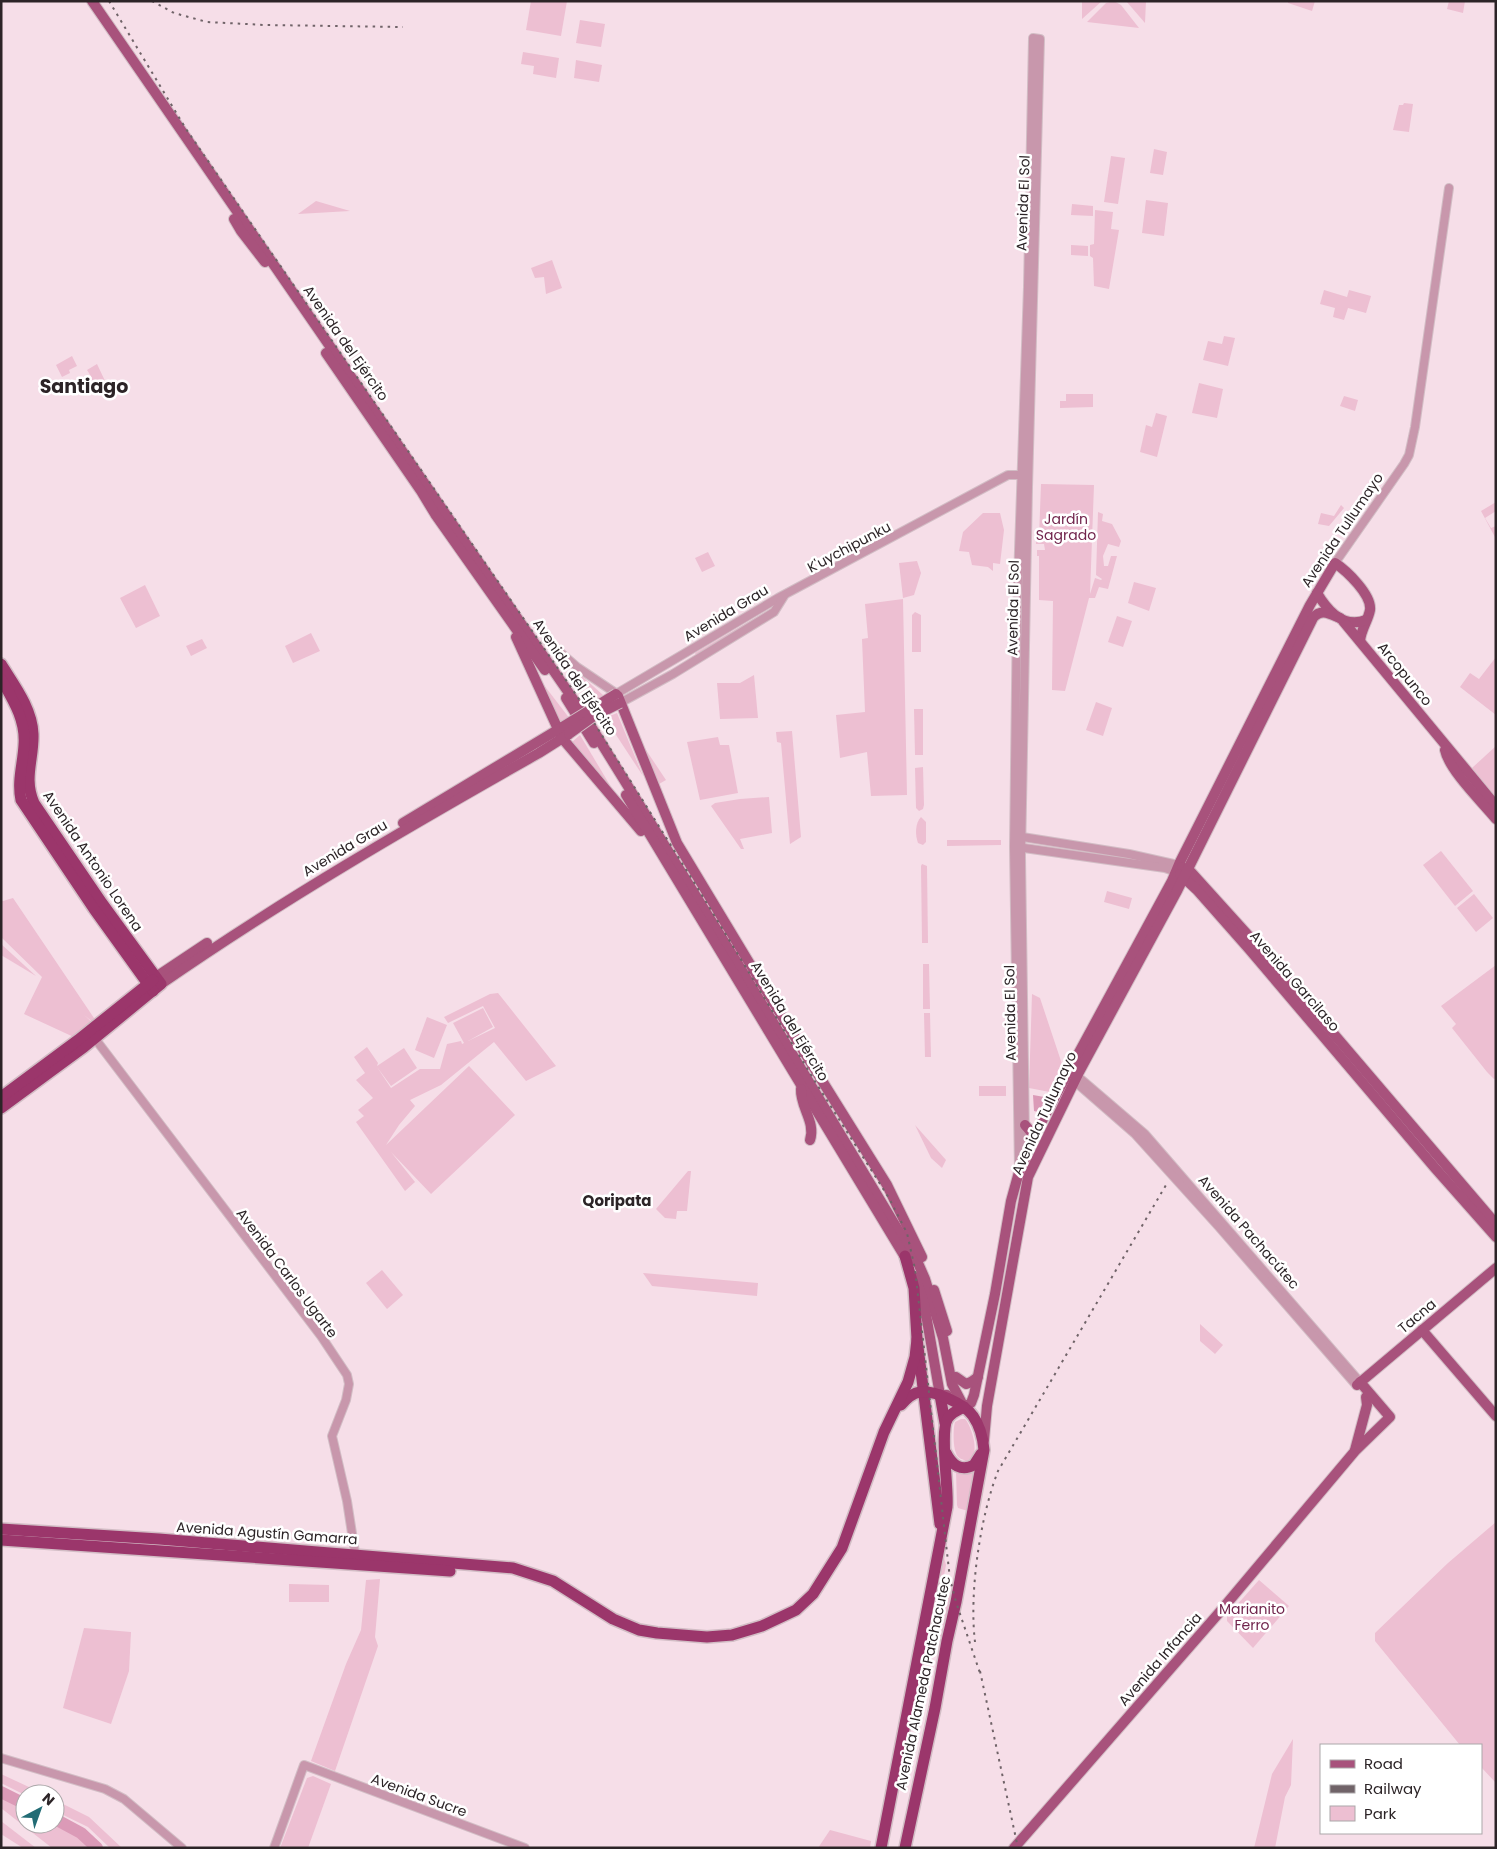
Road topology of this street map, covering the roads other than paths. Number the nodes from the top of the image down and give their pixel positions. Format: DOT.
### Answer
graph roads {
  1 [pos="84,1"];
  2 [pos="92,1"];
  3 [pos="1036,39"];
  4 [pos="1449,188"];
  5 [pos="1025,475"];
  6 [pos="1335,563"];
  7 [pos="1317,593"];
  8 [pos="784,596"];
  9 [pos="508,618"];
  10 [pos="1342,620"];
  11 [pos="1366,620"];
  12 [pos="546,640"];
  13 [pos="1360,641"];
  14 [pos="1,664"];
  15 [pos="1,679"];
  16 [pos="619,698"];
  17 [pos="563,732"];
  18 [pos="1446,745"];
  19 [pos="1496,806"];
  20 [pos="1496,819"];
  21 [pos="1017,836"];
  22 [pos="1017,847"];
  23 [pos="659,852"];
  24 [pos="1181,871"];
  25 [pos="154,984"];
  26 [pos="92,1035"];
  27 [pos="1074,1076"];
  28 [pos="801,1086"];
  29 [pos="1,1096"];
  30 [pos="1,1108"];
  31 [pos="1025,1125"];
  32 [pos="1037,1130"];
  33 [pos="810,1140"];
  34 [pos="1026,1156"];
  35 [pos="1024,1174"];
  36 [pos="1496,1224"];
  37 [pos="1496,1237"];
  38 [pos="905,1256"];
  39 [pos="1496,1268"];
  40 [pos="935,1314"];
  41 [pos="1424,1328"];
  42 [pos="948,1334"];
  43 [pos="917,1339"];
  44 [pos="956,1377"];
  45 [pos="978,1377"];
  46 [pos="1358,1384"];
  47 [pos="954,1391"];
  48 [pos="922,1392"];
  49 [pos="940,1395"];
  50 [pos="1366,1396"];
  51 [pos="966,1407"];
  52 [pos="1496,1407"];
  53 [pos="894,1414"];
  54 [pos="1496,1416"];
  55 [pos="1388,1419"];
  56 [pos="945,1423"];
  57 [pos="984,1445"];
  58 [pos="945,1451"];
  59 [pos="1355,1451"];
  60 [pos="982,1465"];
  61 [pos="1,1529"];
  62 [pos="941,1533"];
  63 [pos="49,1537"];
  64 [pos="1,1540"];
  65 [pos="356,1559"];
  66 [pos="1,1758"];
  67 [pos="1024,1843"];
  68 [pos="182,1848"];
  69 [pos="274,1848"];
  70 [pos="525,1848"];
  71 [pos="880,1848"];
  72 [pos="905,1848"];
  73 [pos="1014,1848"];
  1 -- 9 [label="main road, Avenida del Ejército"];
  2 -- 40 [label="main road, Avenida del Ejército"];
  3 -- 5 [label="street, Avenida El Sol"];
  4 -- 6 [label="street, Avenida Tullumayo"];
  5 -- 8 [label="street, K'uychipunku"];
  5 -- 21 [label="street, Avenida El Sol"];
  6 -- 7 [label="main road, Avenida Tullumayo"];
  6 -- 11 [label="main road"];
  7 -- 10 [label="main road, Arcopunco"];
  7 -- 24 [label="main road, Avenida Tullumayo"];
  8 -- 16 [label="street, Avenida Grau"];
  9 -- 17 [label="main road"];
  9 -- 23 [label="main road, Avenida del Ejército"];
  10 -- 11 [label="main road"];
  10 -- 13 [label="main road, Arcopunco"];
  10 -- 24 [label="main road, Avenida Tullumayo"];
  11 -- 13 [label="main road"];
  12 -- 16 [label="street"];
  13 -- 18 [label="main road, Arcopunco"];
  14 -- 25 [label="highway, Avenida Antonio Lorena"];
  15 -- 25 [label="highway, Avenida Antonio Lorena"];
  16 -- 17 [label="main road, Avenida Grau, bridge"];
  16 -- 42 [label="main road, Avenida del Ejército"];
  17 -- 23 [label="main road"];
  17 -- 25 [label="main road, Avenida Grau"];
  18 -- 19 [label="main road, Arcopunco"];
  18 -- 20 [label="main road"];
  21 -- 22 [label="street, Avenida El Sol"];
  21 -- 24 [label="street"];
  22 -- 24 [label="street"];
  22 -- 31 [label="street, Avenida El Sol"];
  22 -- 35 [label="street, Avenida El Sol"];
  23 -- 28 [label="main road, Avenida del Ejército"];
  24 -- 27 [label="main road, Avenida Tullumayo"];
  24 -- 36 [label="main road, Avenida Garcilaso"];
  24 -- 37 [label="main road, Avenida Garcilaso"];
  25 -- 26 [label="highway"];
  25 -- 26 [label="highway, Avenida Grau"];
  26 -- 29 [label="highway"];
  26 -- 30 [label="highway"];
  26 -- 65 [label="street, Avenida Carlos Ugarte"];
  27 -- 32 [label="main road, Avenida Tullumayo"];
  27 -- 35 [label="main road, Avenida Tullumayo"];
  27 -- 46 [label="street, Avenida Pachacútec"];
  27 -- 46 [label="street, Avenida Pachacútec"];
  28 -- 33 [label="main road"];
  28 -- 38 [label="main road, Avenida del Ejército"];
  31 -- 32 [label="main road"];
  31 -- 34 [label="street, Avenida El Sol"];
  32 -- 34 [label="main road, Avenida Tullumayo"];
  34 -- 35 [label="main road, Avenida Tullumayo"];
  35 -- 45 [label="main road, Avenida Tullumayo"];
  35 -- 57 [label="main road, Avenida Tullumayo"];
  38 -- 43 [label="highway"];
  38 -- 49 [label="main road, Avenida del Ejército"];
  39 -- 41 [label="main road, Tacna"];
  40 -- 42 [label="main road"];
  40 -- 47 [label="main road, Avenida del Ejército"];
  41 -- 46 [label="main road, Tacna"];
  41 -- 52 [label="main road"];
  41 -- 54 [label="main road"];
  42 -- 44 [label="main road, Avenida del Ejército"];
  43 -- 48 [label="highway"];
  43 -- 53 [label="highway"];
  44 -- 45 [label="main road"];
  44 -- 47 [label="main road, Avenida del Ejército"];
  45 -- 51 [label="main road, Avenida Tullumayo"];
  46 -- 50 [label="main road, Avenida Pachacútec"];
  46 -- 55 [label="main road, Avenida Pachacútec"];
  47 -- 49 [label="main road"];
  47 -- 51 [label="main road, Avenida del Ejército"];
  48 -- 49 [label="highway"];
  48 -- 53 [label="highway"];
  48 -- 62 [label="highway"];
  49 -- 51 [label="highway"];
  49 -- 56 [label="highway, Avenida del Ejército"];
  50 -- 55 [label="main road, Avenida Pachacútec"];
  50 -- 59 [label="main road"];
  51 -- 56 [label="highway"];
  51 -- 57 [label="highway"];
  53 -- 65 [label="highway, Avenida Agustín Gamarra"];
  55 -- 59 [label="main road, Avenida Infancia"];
  56 -- 58 [label="highway"];
  57 -- 58 [label="highway"];
  57 -- 60 [label="highway, Avenida Tullumayo"];
  58 -- 62 [label="highway, Avenida Alameda Patchacutec"];
  59 -- 67 [label="main road, Avenida Infancia"];
  60 -- 72 [label="highway, Avenida Alameda Patchacutec"];
  61 -- 63 [label="highway, Avenida Agustín Gamarra"];
  62 -- 71 [label="highway, Avenida Alameda Patchacutec"];
  63 -- 64 [label="highway, Avenida Agustín Gamarra"];
  63 -- 65 [label="highway, Avenida Agustín Gamarra"];
  66 -- 68 [label="street"];
  67 -- 73 [label="main road, Avenida Infancia"];
  69 -- 70 [label="street, Avenida Sucre"];
}
